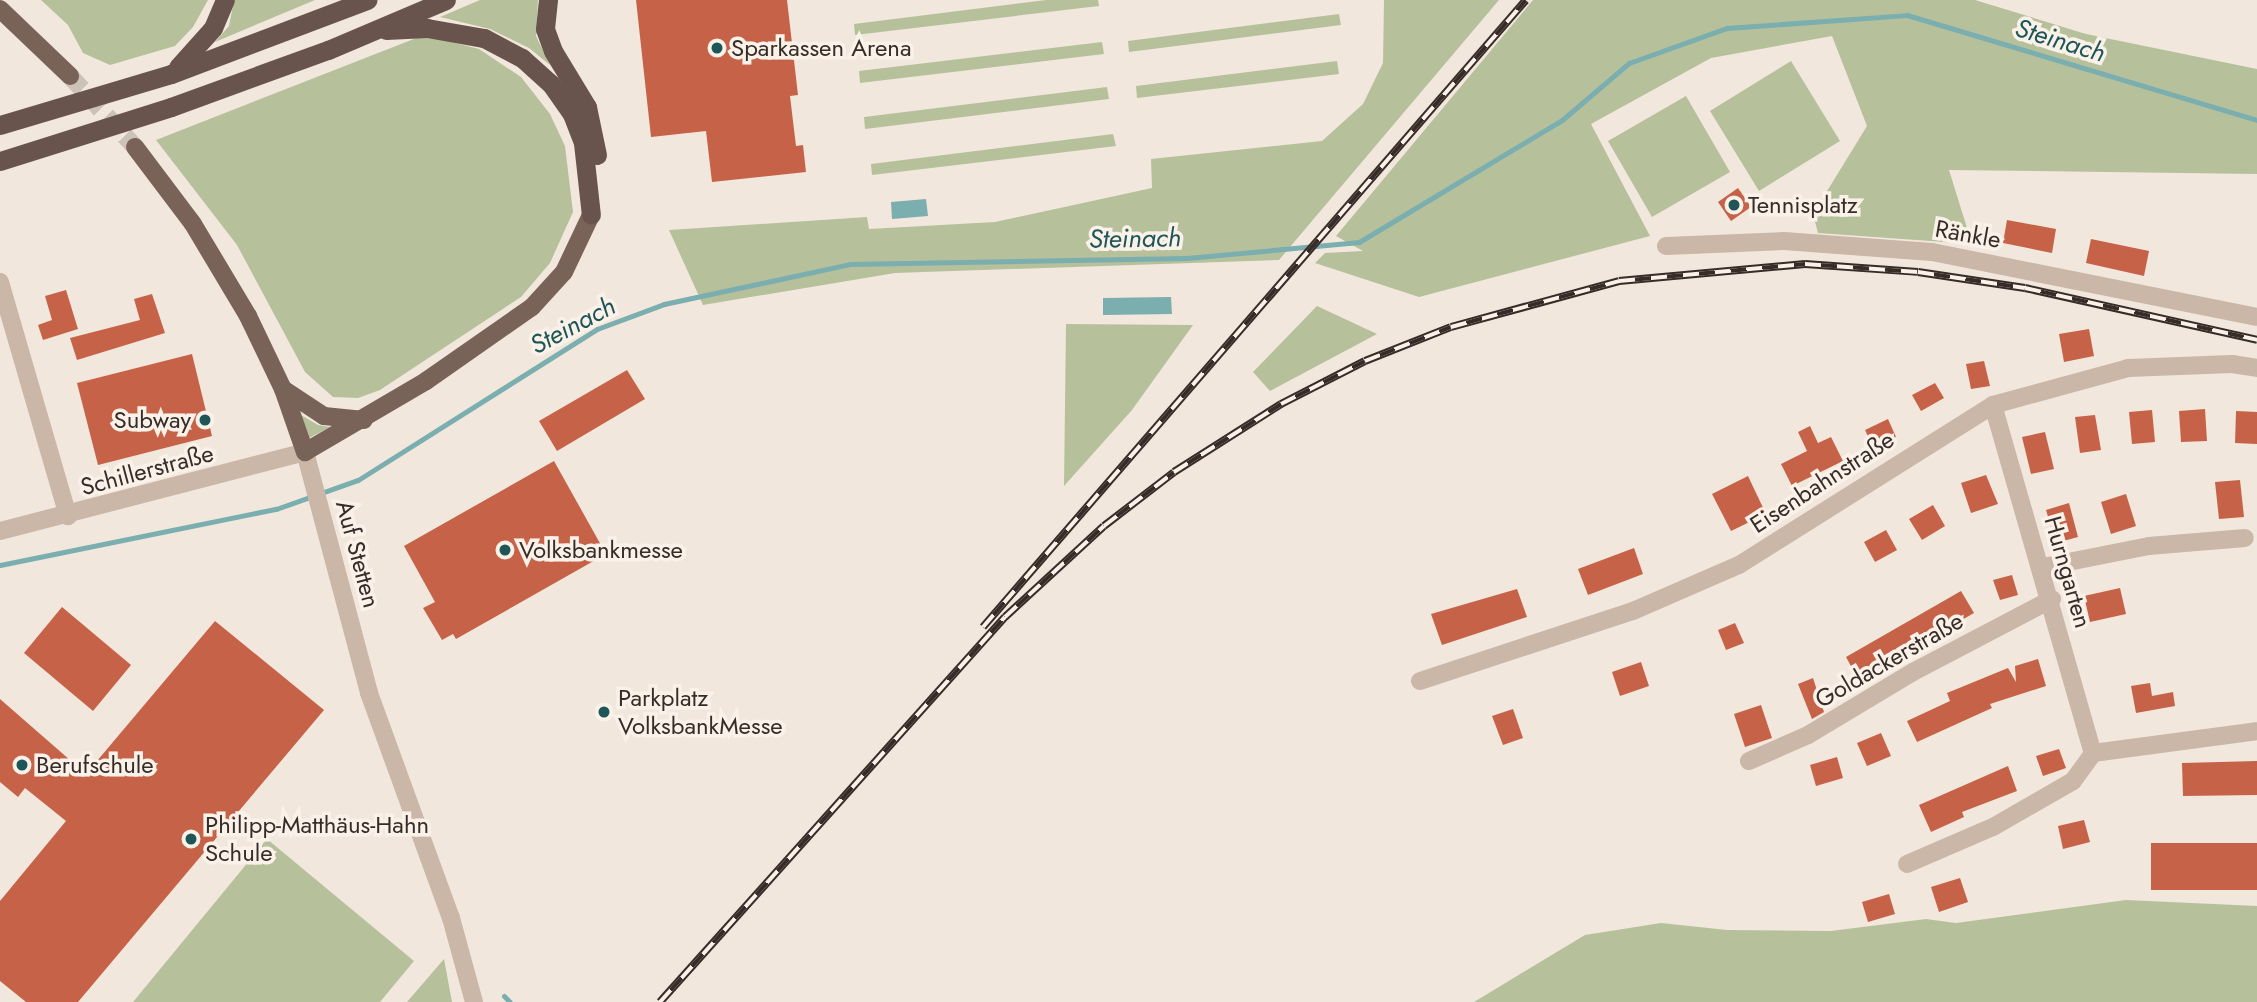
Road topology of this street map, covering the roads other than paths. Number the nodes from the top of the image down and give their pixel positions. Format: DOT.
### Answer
graph roads {
  1 [pos="225,0"];
  2 [pos="367,0"];
  3 [pos="446,0"];
  4 [pos="548,0"];
  5 [pos="0,9"];
  6 [pos="375,30"];
  7 [pos="171,74"];
  8 [pos="70,76"];
  9 [pos="0,125"];
  10 [pos="135,147"];
  11 [pos="0,160"];
  12 [pos="591,215"];
  13 [pos="1666,246"];
  14 [pos="1,282"];
  15 [pos="2257,317"];
  16 [pos="2257,368"];
  17 [pos="283,389"];
  18 [pos="1993,405"];
  19 [pos="364,420"];
  20 [pos="305,452"];
  21 [pos="68,516"];
  22 [pos="0,531"];
  23 [pos="2245,538"];
  24 [pos="2043,566"];
  25 [pos="2052,599"];
  26 [pos="1420,681"];
  27 [pos="2257,731"];
  28 [pos="2093,753"];
  29 [pos="1749,761"];
  30 [pos="1907,864"];
  31 [pos="474,1002"];
  1 -- 7 [label="highway"];
  2 -- 7 [label="highway"];
  3 -- 6 [label="highway"];
  4 -- 12 [label="highway"];
  5 -- 8 [label="main road"];
  6 -- 11 [label="highway"];
  6 -- 12 [label="highway"];
  7 -- 9 [label="highway"];
  10 -- 17 [label="main road, Auf Stetten"];
  12 -- 19 [label="main road"];
  13 -- 15 [label="street, Ränkle"];
  14 -- 21 [label="street"];
  16 -- 18 [label="street, Eisenbahnstraße"];
  17 -- 19 [label="main road"];
  17 -- 20 [label="main road, Auf Stetten"];
  18 -- 24 [label="street, Hurngarten"];
  18 -- 26 [label="street, Eisenbahnstraße"];
  19 -- 20 [label="main road"];
  20 -- 21 [label="street, Schillerstraße"];
  20 -- 31 [label="street, Auf Stetten"];
  21 -- 22 [label="street, Schillerstraße"];
  23 -- 24 [label="street"];
  24 -- 25 [label="street, Hurngarten"];
  25 -- 28 [label="street, Hurngarten"];
  25 -- 29 [label="street, Goldackerstraße"];
  27 -- 28 [label="street"];
  28 -- 30 [label="street"];
}
